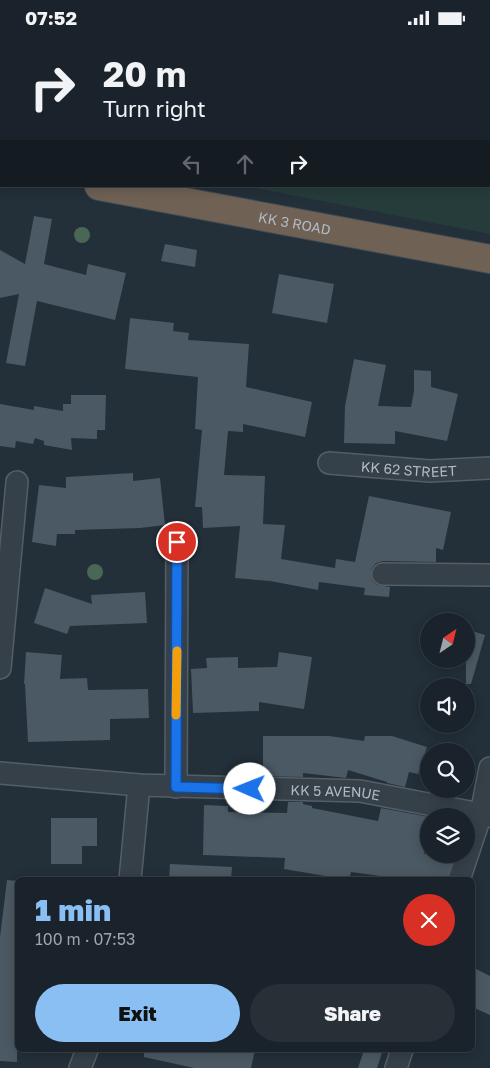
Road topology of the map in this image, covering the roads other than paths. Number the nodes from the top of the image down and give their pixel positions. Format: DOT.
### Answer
graph roads {
  1 [pos="103,187"];
  2 [pos="490,259"];
  3 [pos="329,463"];
  4 [pos="490,468"];
  5 [pos="17,482"];
  6 [pos="177,542"];
  7 [pos="383,573"];
  8 [pos="490,575"];
  9 [pos="0,668"];
  10 [pos="490,768"];
  11 [pos="0,773"];
  12 [pos="139,785"];
  13 [pos="176,787"];
  14 [pos="485,815"];
  15 [pos="130,877"];
  16 [pos="460,877"];
  17 [pos="87,1052"];
  18 [pos="401,1052"];
  19 [pos="80,1068"];
  20 [pos="396,1068"];
  1 -- 2 [label="highway, KK 3 ROAD"];
  3 -- 4 [label="street, KK 62 STREET"];
  5 -- 9 [label="street"];
  6 -- 13 [label="street"];
  7 -- 8 [label="street"];
  10 -- 14 [label="street"];
  11 -- 12 [label="street, KK 5 AVENUE"];
  12 -- 13 [label="street, KK 5 AVENUE"];
  12 -- 15 [label="street"];
  13 -- 14 [label="street, KK 5 AVENUE"];
  14 -- 16 [label="street"];
  17 -- 19 [label="street"];
  18 -- 20 [label="street"];
}
